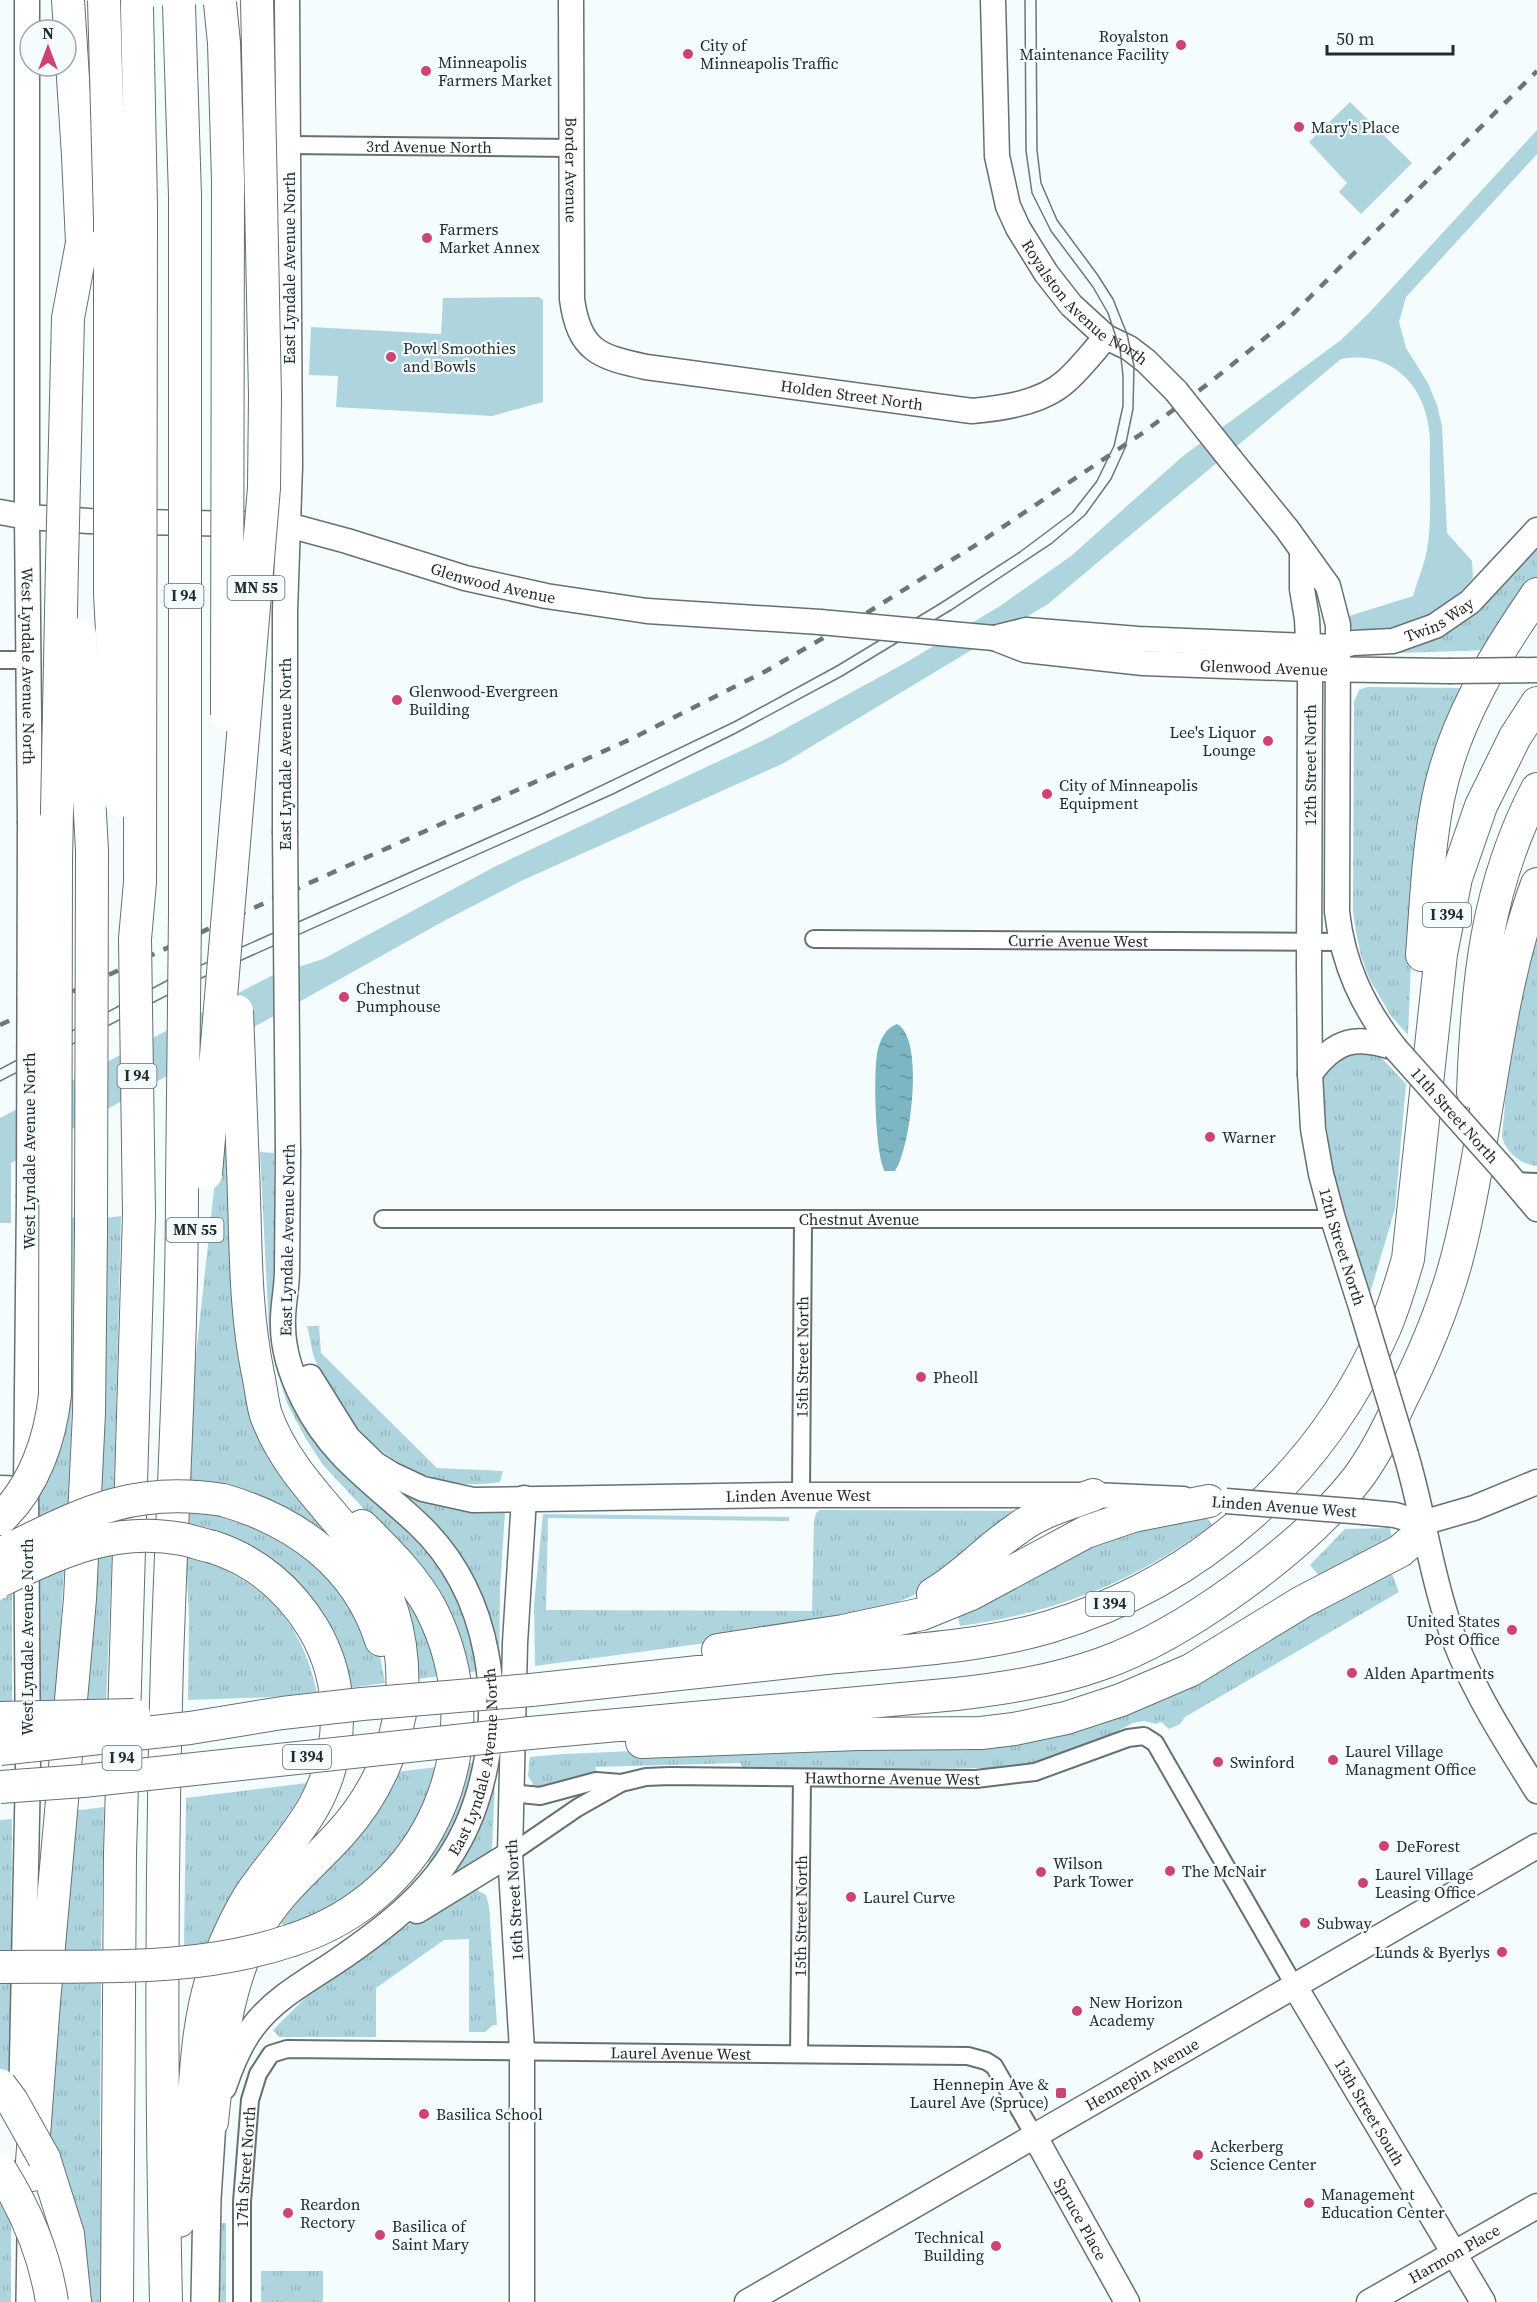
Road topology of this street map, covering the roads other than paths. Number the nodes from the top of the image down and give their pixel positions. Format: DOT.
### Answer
graph roads {
  1 [pos="27,0"];
  2 [pos="68,0"];
  3 [pos="104,0"];
  4 [pos="257,0"];
  5 [pos="287,0"];
  6 [pos="571,0"];
  7 [pos="993,0"];
  8 [pos="220,1"];
  9 [pos="136,3"];
  10 [pos="179,3"];
  11 [pos="288,145"];
  12 [pos="571,148"];
  13 [pos="82,243"];
  14 [pos="583,337"];
  15 [pos="1106,337"];
  16 [pos="0,512"];
  17 [pos="27,517"];
  18 [pos="288,525"];
  19 [pos="1537,530"];
  20 [pos="1302,551"];
  21 [pos="1537,594"];
  22 [pos="1537,629"];
  23 [pos="1309,657"];
  24 [pos="1338,658"];
  25 [pos="0,660"];
  26 [pos="29,660"];
  27 [pos="1537,670"];
  28 [pos="1537,704"];
  29 [pos="1537,789"];
  30 [pos="1537,884"];
  31 [pos="1425,913"];
  32 [pos="135,939"];
  33 [pos="814,939"];
  34 [pos="1309,942"];
  35 [pos="1341,942"];
  36 [pos="1395,1048"];
  37 [pos="1310,1074"];
  38 [pos="1422,1145"];
  39 [pos="1518,1178"];
  40 [pos="194,1181"];
  41 [pos="1537,1209"];
  42 [pos="383,1219"];
  43 [pos="1332,1219"];
  44 [pos="803,1221"];
  45 [pos="1463,1236"];
  46 [pos="287,1294"];
  47 [pos="258,1371"];
  48 [pos="1537,1482"];
  49 [pos="0,1488"];
  50 [pos="26,1488"];
  51 [pos="801,1495"];
  52 [pos="1093,1495"];
  53 [pos="524,1498"];
  54 [pos="1217,1501"];
  55 [pos="0,1519"];
  56 [pos="1422,1523"];
  57 [pos="0,1554"];
  58 [pos="0,1581"];
  59 [pos="843,1631"];
  60 [pos="532,1681"];
  61 [pos="282,1713"];
  62 [pos="0,1718"];
  63 [pos="396,1733"];
  64 [pos="532,1733"];
  65 [pos="0,1749"];
  66 [pos="802,1778"];
  67 [pos="83,1781"];
  68 [pos="621,1783"];
  69 [pos="0,1787"];
  70 [pos="1537,1791"];
  71 [pos="511,1793"];
  72 [pos="0,1798"];
  73 [pos="1537,1846"];
  74 [pos="510,1854"];
  75 [pos="369,1940"];
  76 [pos="0,1967"];
  77 [pos="1294,1986"];
  78 [pos="287,2049"];
  79 [pos="522,2050"];
  80 [pos="799,2054"];
  81 [pos="0,2085"];
  82 [pos="212,2122"];
  83 [pos="1034,2135"];
  84 [pos="0,2169"];
  85 [pos="31,2175"];
  86 [pos="1537,2206"];
  87 [pos="1455,2253"];
  88 [pos="30,2302"];
  89 [pos="52,2302"];
  90 [pos="75,2302"];
  91 [pos="117,2302"];
  92 [pos="167,2302"];
  93 [pos="205,2302"];
  94 [pos="242,2302"];
  95 [pos="522,2302"];
  96 [pos="747,2302"];
  97 [pos="1127,2302"];
  98 [pos="1369,2302"];
  99 [pos="1483,2302"];
  1 -- 17 [label="street, West Lyndale Avenue North"];
  2 -- 13 [label="highway"];
  3 -- 32 [label="highway, bridge"];
  4 -- 40 [label="highway, MN 55, bridge"];
  5 -- 11 [label="street, East Lyndale Avenue North"];
  6 -- 12 [label="street, Border Avenue"];
  7 -- 15 [label="street, Royalston Avenue North"];
  8 -- 47 [label="highway, bridge"];
  9 -- 32 [label="highway, I 94, bridge"];
  10 -- 40 [label="highway, I 94, bridge"];
  11 -- 12 [label="street, 3rd Avenue North"];
  11 -- 18 [label="street, East Lyndale Avenue North"];
  12 -- 14 [label="street, Border Avenue"];
  13 -- 55 [label="highway, bridge"];
  13 -- 85 [label="highway, bridge"];
  14 -- 15 [label="street, Holden Street North"];
  15 -- 20 [label="street, Royalston Avenue North, bridge"];
  16 -- 17 [label="street, Glenwood Avenue"];
  17 -- 18 [label="street, Glenwood Avenue"];
  17 -- 26 [label="street, West Lyndale Avenue North"];
  18 -- 23 [label="street, Glenwood Avenue, bridge"];
  18 -- 46 [label="street, East Lyndale Avenue North, bridge"];
  19 -- 24 [label="street, Twins Way"];
  20 -- 23 [label="street"];
  20 -- 24 [label="street, Royalston Avenue North"];
  21 -- 31 [label="highway"];
  22 -- 31 [label="highway"];
  23 -- 24 [label="street, Twins Way"];
  23 -- 34 [label="street, 12th Street North"];
  24 -- 27 [label="street, Glenwood Avenue, bridge"];
  24 -- 35 [label="street, 12th Street North"];
  25 -- 26 [label="street"];
  26 -- 50 [label="street, West Lyndale Avenue North, bridge"];
  28 -- 38 [label="highway, I 394"];
  29 -- 45 [label="highway, I 394"];
  30 -- 45 [label="highway"];
  31 -- 38 [label="highway"];
  32 -- 91 [label="highway, I 94, bridge"];
  33 -- 34 [label="street, Currie Avenue West"];
  34 -- 35 [label="street, Currie Avenue West"];
  34 -- 37 [label="street, 12th Street North"];
  35 -- 36 [label="street, 12th Street North"];
  36 -- 37 [label="street"];
  36 -- 39 [label="street, 11th Street North, bridge"];
  37 -- 43 [label="street, 12th Street North"];
  38 -- 60 [label="highway, I 394"];
  39 -- 41 [label="street, 11th Street North"];
  40 -- 92 [label="highway, I 94"];
  42 -- 44 [label="street, Chestnut Avenue"];
  43 -- 44 [label="street, Chestnut Avenue"];
  43 -- 56 [label="street, 12th Street North, bridge"];
  44 -- 51 [label="street, 15th Street North"];
  45 -- 64 [label="highway, I 394"];
  46 -- 53 [label="street, Linden Avenue West"];
  46 -- 75 [label="street, East Lyndale Avenue North"];
  47 -- 63 [label="highway"];
  47 -- 76 [label="highway, bridge"];
  48 -- 56 [label="street"];
  49 -- 50 [label="street"];
  50 -- 85 [label="street, West Lyndale Avenue North"];
  51 -- 52 [label="street, Linden Avenue West"];
  51 -- 53 [label="street, Linden Avenue West"];
  52 -- 54 [label="street, Linden Avenue West"];
  52 -- 59 [label="highway"];
  53 -- 71 [label="street, 16th Street North"];
  54 -- 56 [label="street, Linden Avenue West, bridge"];
  54 -- 59 [label="highway"];
  56 -- 64 [label="highway"];
  56 -- 70 [label="street, 12th Street North"];
  57 -- 63 [label="highway, bridge"];
  58 -- 92 [label="highway, bridge"];
  59 -- 60 [label="highway"];
  60 -- 61 [label="highway, bridge"];
  61 -- 62 [label="highway, bridge"];
  61 -- 65 [label="highway, bridge"];
  63 -- 82 [label="highway"];
  64 -- 67 [label="highway, I 394, bridge"];
  66 -- 68 [label="street, Hawthorne Avenue West"];
  66 -- 77 [label="street, Hawthorne Avenue West"];
  66 -- 80 [label="street, 15th Street North"];
  67 -- 69 [label="highway, I 394, bridge"];
  67 -- 72 [label="highway, bridge"];
  68 -- 71 [label="street, Hawthorne Avenue West"];
  68 -- 74 [label="street, Hawthorne Avenue West"];
  71 -- 74 [label="street, 16th Street North"];
  73 -- 77 [label="street, Hennepin Avenue"];
  74 -- 75 [label="street, Hawthorne Avenue West"];
  74 -- 79 [label="street, 16th Street North"];
  75 -- 82 [label="street, East Lyndale Avenue North"];
  77 -- 83 [label="street, Hennepin Avenue"];
  77 -- 87 [label="street, 13th Street South"];
  78 -- 79 [label="street, Laurel Avenue West"];
  78 -- 94 [label="street, 17th Street North"];
  79 -- 80 [label="street, Laurel Avenue West"];
  79 -- 95 [label="street, 16th Street North"];
  80 -- 83 [label="street, Laurel Avenue West"];
  81 -- 90 [label="highway, bridge"];
  82 -- 93 [label="main road, East Lyndale Avenue North"];
  83 -- 96 [label="street, Hennepin Avenue"];
  83 -- 97 [label="street, Spruce Place"];
  84 -- 89 [label="highway, bridge"];
  85 -- 88 [label="main road, West Lyndale Avenue North"];
  86 -- 87 [label="street, Harmon Place"];
  87 -- 98 [label="street, Harmon Place"];
  87 -- 99 [label="street, 13th Street South"];
}
